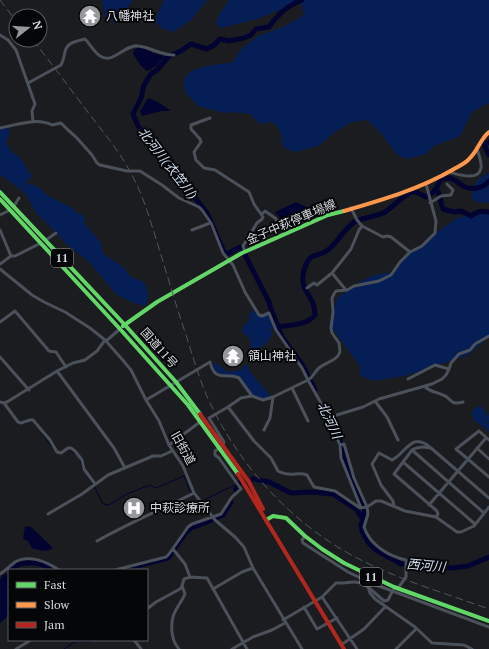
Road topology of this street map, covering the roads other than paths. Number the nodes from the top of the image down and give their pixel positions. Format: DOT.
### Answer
graph roads {
  1 [pos="0,35"];
  2 [pos="172,55"];
  3 [pos="28,83"];
  4 [pos="210,118"];
  5 [pos="33,122"];
  6 [pos="0,128"];
  7 [pos="489,132"];
  8 [pos="477,149"];
  9 [pos="449,172"];
  10 [pos="426,184"];
  11 [pos="447,184"];
  12 [pos="0,192"];
  13 [pos="19,198"];
  14 [pos="0,199"];
  15 [pos="430,203"];
  16 [pos="12,208"];
  17 [pos="351,208"];
  18 [pos="262,214"];
  19 [pos="0,215"];
  20 [pos="210,223"];
  21 [pos="360,223"];
  22 [pos="0,230"];
  23 [pos="192,230"];
  24 [pos="56,233"];
  25 [pos="286,233"];
  26 [pos="43,241"];
  27 [pos="244,252"];
  28 [pos="410,252"];
  29 [pos="12,256"];
  30 [pos="230,260"];
  31 [pos="0,264"];
  32 [pos="0,269"];
  33 [pos="332,273"];
  34 [pos="306,288"];
  35 [pos="346,290"];
  36 [pos="0,322"];
  37 [pos="125,325"];
  38 [pos="120,329"];
  39 [pos="489,336"];
  40 [pos="106,340"];
  41 [pos="0,357"];
  42 [pos="66,367"];
  43 [pos="449,369"];
  44 [pos="57,371"];
  45 [pos="309,379"];
  46 [pos="408,379"];
  47 [pos="176,382"];
  48 [pos="172,386"];
  49 [pos="425,387"];
  50 [pos="292,388"];
  51 [pos="28,390"];
  52 [pos="252,396"];
  53 [pos="273,396"];
  54 [pos="146,400"];
  55 [pos="375,401"];
  56 [pos="2,402"];
  57 [pos="463,402"];
  58 [pos="228,407"];
  59 [pos="328,418"];
  60 [pos="308,421"];
  61 [pos="200,422"];
  62 [pos="264,430"];
  63 [pos="488,439"];
  64 [pos="398,440"];
  65 [pos="168,445"];
  66 [pos="341,445"];
  67 [pos="221,447"];
  68 [pos="431,448"];
  69 [pos="477,448"];
  70 [pos="412,450"];
  71 [pos="172,451"];
  72 [pos="468,459"];
  73 [pos="489,459"];
  74 [pos="403,462"];
  75 [pos="124,468"];
  76 [pos="458,470"];
  77 [pos="489,477"];
  78 [pos="448,482"];
  79 [pos="94,485"];
  80 [pos="193,493"];
  81 [pos="439,493"];
  82 [pos="489,498"];
  83 [pos="429,505"];
  84 [pos="394,506"];
  85 [pos="367,507"];
  86 [pos="489,507"];
  87 [pos="361,508"];
  88 [pos="484,513"];
  89 [pos="48,514"];
  90 [pos="436,517"];
  91 [pos="214,519"];
  92 [pos="267,520"];
  93 [pos="475,524"];
  94 [pos="305,536"];
  95 [pos="97,541"];
  96 [pos="174,550"];
  97 [pos="253,568"];
  98 [pos="57,569"];
  99 [pos="119,569"];
  100 [pos="0,574"];
  101 [pos="190,576"];
  102 [pos="182,586"];
  103 [pos="368,588"];
  104 [pos="213,589"];
  105 [pos="395,589"];
  106 [pos="322,596"];
  107 [pos="314,601"];
  108 [pos="304,607"];
  109 [pos="385,607"];
  110 [pos="148,608"];
  111 [pos="337,618"];
  112 [pos="284,621"];
  113 [pos="489,621"];
  114 [pos="328,622"];
  115 [pos="489,628"];
  116 [pos="416,629"];
  117 [pos="350,639"];
  118 [pos="29,641"];
  119 [pos="135,641"];
  120 [pos="243,643"];
  121 [pos="342,647"];
  122 [pos="16,649"];
  123 [pos="141,649"];
  124 [pos="179,649"];
  125 [pos="232,649"];
  126 [pos="247,649"];
  127 [pos="302,649"];
  128 [pos="357,649"];
  129 [pos="396,649"];
  130 [pos="472,649"];
  1 -- 3 [label="street"];
  2 -- 3 [label="street"];
  3 -- 5 [label="street"];
  4 -- 18 [label="street"];
  5 -- 6 [label="street"];
  5 -- 20 [label="street"];
  7 -- 8 [label="main road, 金子中萩停車場線"];
  8 -- 9 [label="main road, 金子中萩停車場線"];
  8 -- 9 [label="street"];
  9 -- 10 [label="main road, 金子中萩停車場線"];
  10 -- 15 [label="street"];
  10 -- 17 [label="main road, 金子中萩停車場線"];
  11 -- 15 [label="street"];
  12 -- 16 [label="main road, 国道11号 / 11"];
  13 -- 16 [label="street"];
  14 -- 16 [label="main road, 国道11号 / 11"];
  15 -- 28 [label="street"];
  16 -- 19 [label="street"];
  16 -- 26 [label="main road, 国道11号 / 11"];
  17 -- 21 [label="street"];
  17 -- 25 [label="main road, 金子中萩停車場線"];
  18 -- 25 [label="street"];
  18 -- 27 [label="street"];
  20 -- 23 [label="street"];
  20 -- 30 [label="street"];
  21 -- 28 [label="street"];
  21 -- 33 [label="street"];
  22 -- 29 [label="street"];
  24 -- 26 [label="street"];
  25 -- 27 [label="main road, 金子中萩停車場線"];
  26 -- 29 [label="street"];
  26 -- 37 [label="main road, 国道11号 / 11"];
  26 -- 38 [label="main road, 国道11号 / 11"];
  27 -- 30 [label="main road, 金子中萩停車場線"];
  28 -- 35 [label="street"];
  29 -- 31 [label="street"];
  30 -- 37 [label="main road, 金子中萩停車場線"];
  30 -- 45 [label="street"];
  32 -- 40 [label="street, 旧街道"];
  33 -- 34 [label="street"];
  33 -- 35 [label="street"];
  35 -- 45 [label="street"];
  36 -- 42 [label="street"];
  37 -- 38 [label="main road, 金子中萩停車場線"];
  37 -- 47 [label="main road, 国道11号 / 11"];
  38 -- 40 [label="street"];
  38 -- 48 [label="main road, 国道11号 / 11"];
  39 -- 43 [label="street"];
  40 -- 42 [label="street"];
  40 -- 54 [label="street, 旧街道"];
  41 -- 51 [label="street"];
  42 -- 44 [label="street"];
  43 -- 46 [label="street"];
  43 -- 49 [label="street"];
  44 -- 51 [label="street"];
  44 -- 75 [label="street"];
  45 -- 50 [label="street"];
  45 -- 59 [label="street"];
  47 -- 48 [label="street"];
  47 -- 52 [label="street"];
  47 -- 67 [label="main road, 国道11号 / 11"];
  48 -- 54 [label="street"];
  48 -- 61 [label="main road, 国道11号 / 11"];
  49 -- 55 [label="street"];
  49 -- 57 [label="street"];
  50 -- 53 [label="street"];
  50 -- 60 [label="street"];
  51 -- 56 [label="street"];
  52 -- 53 [label="street"];
  52 -- 58 [label="street"];
  53 -- 62 [label="street"];
  54 -- 65 [label="street, 旧街道"];
  55 -- 59 [label="street"];
  55 -- 64 [label="street"];
  56 -- 79 [label="street"];
  58 -- 67 [label="street"];
  58 -- 87 [label="street"];
  59 -- 66 [label="street"];
  61 -- 65 [label="street"];
  61 -- 67 [label="main road, 国道11号 / 11"];
  63 -- 69 [label="street"];
  63 -- 72 [label="street"];
  65 -- 71 [label="street, 旧街道"];
  66 -- 85 [label="street"];
  66 -- 87 [label="street"];
  67 -- 91 [label="street"];
  67 -- 92 [label="main road, 国道11号 / 11"];
  68 -- 70 [label="street"];
  68 -- 76 [label="street"];
  68 -- 84 [label="street"];
  69 -- 72 [label="street"];
  69 -- 73 [label="street"];
  70 -- 74 [label="street"];
  70 -- 78 [label="street"];
  71 -- 75 [label="street"];
  71 -- 80 [label="street, 旧街道"];
  72 -- 76 [label="street"];
  72 -- 77 [label="street"];
  74 -- 81 [label="street"];
  74 -- 83 [label="street"];
  75 -- 79 [label="street"];
  76 -- 78 [label="street"];
  76 -- 82 [label="street"];
  78 -- 81 [label="street"];
  78 -- 88 [label="street"];
  79 -- 89 [label="street"];
  80 -- 91 [label="street, 旧街道"];
  80 -- 95 [label="street"];
  81 -- 83 [label="street"];
  81 -- 93 [label="street"];
  83 -- 90 [label="street"];
  84 -- 85 [label="street"];
  84 -- 90 [label="street"];
  85 -- 87 [label="street"];
  85 -- 105 [label="street"];
  86 -- 88 [label="street"];
  88 -- 93 [label="street"];
  90 -- 93 [label="street"];
  91 -- 96 [label="street"];
  91 -- 97 [label="street, 旧街道"];
  92 -- 94 [label="main road, 11"];
  92 -- 107 [label="main road, 国道11号 / 11"];
  94 -- 105 [label="main road, 11"];
  94 -- 105 [label="street"];
  96 -- 99 [label="street"];
  96 -- 101 [label="street"];
  97 -- 104 [label="street"];
  97 -- 112 [label="street, 旧街道"];
  98 -- 100 [label="street"];
  101 -- 102 [label="street"];
  101 -- 104 [label="street"];
  102 -- 110 [label="street"];
  102 -- 124 [label="street"];
  103 -- 105 [label="street"];
  103 -- 106 [label="street"];
  103 -- 109 [label="street"];
  104 -- 120 [label="street"];
  105 -- 113 [label="main road, 11"];
  105 -- 115 [label="street"];
  106 -- 107 [label="street"];
  106 -- 111 [label="street"];
  107 -- 108 [label="street"];
  107 -- 114 [label="main road, 国道11号 / 11"];
  108 -- 112 [label="street"];
  108 -- 114 [label="street"];
  109 -- 116 [label="street"];
  109 -- 117 [label="street"];
  111 -- 114 [label="street"];
  111 -- 117 [label="street"];
  112 -- 120 [label="street"];
  112 -- 127 [label="street, 旧街道"];
  114 -- 121 [label="main road, 国道11号 / 11"];
  116 -- 129 [label="street"];
  116 -- 130 [label="street"];
  117 -- 121 [label="street"];
  117 -- 128 [label="street"];
  118 -- 122 [label="street"];
  119 -- 123 [label="street"];
  120 -- 125 [label="street"];
  120 -- 126 [label="street"];
}
